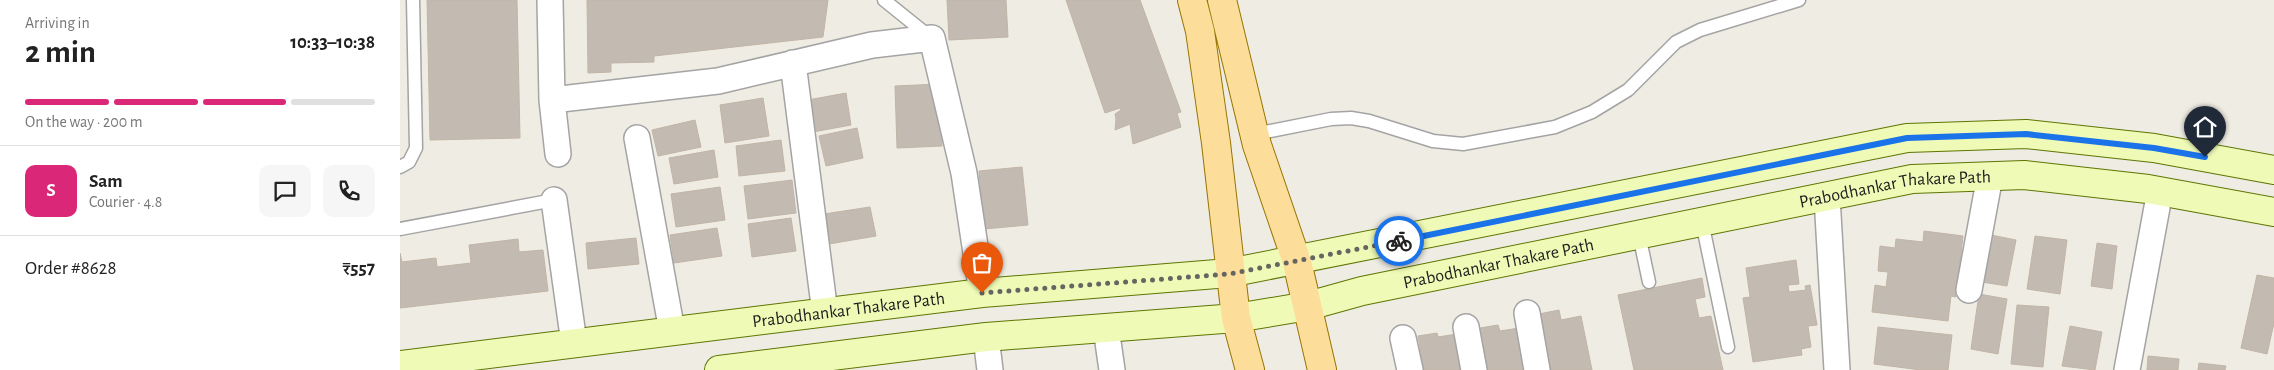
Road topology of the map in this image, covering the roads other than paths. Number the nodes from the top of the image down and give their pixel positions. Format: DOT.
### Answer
graph roads {
  1 [pos="412,0"];
  2 [pos="550,0"];
  3 [pos="884,0"];
  4 [pos="1192,0"];
  5 [pos="1222,0"];
  6 [pos="1799,0"];
  7 [pos="932,38"];
  8 [pos="793,63"];
  9 [pos="552,100"];
  10 [pos="637,138"];
  11 [pos="1256,140"];
  12 [pos="558,154"];
  13 [pos="400,167"];
  14 [pos="2274,170"];
  15 [pos="1990,176"];
  16 [pos="2160,191"];
  17 [pos="1827,196"];
  18 [pos="554,200"];
  19 [pos="2274,212"];
  20 [pos="1702,222"];
  21 [pos="400,228"];
  22 [pos="1639,235"];
  23 [pos="1297,262"];
  24 [pos="1229,274"];
  25 [pos="1649,282"];
  26 [pos="1969,290"];
  27 [pos="982,293"];
  28 [pos="1308,306"];
  29 [pos="825,313"];
  30 [pos="1527,313"];
  31 [pos="1236,318"];
  32 [pos="1466,327"];
  33 [pos="1106,328"];
  34 [pos="672,331"];
  35 [pos="986,337"];
  36 [pos="1403,338"];
  37 [pos="574,344"];
  38 [pos="1728,347"];
  39 [pos="400,365"];
  40 [pos="802,365"];
  41 [pos="727,369"];
  42 [pos="990,370"];
  43 [pos="1112,370"];
  44 [pos="1250,370"];
  45 [pos="1322,370"];
  46 [pos="1410,370"];
  47 [pos="1474,370"];
  48 [pos="1537,370"];
  49 [pos="1837,370"];
  50 [pos="2127,370"];
  1 -- 13 [label="lane"];
  2 -- 9 [label="street"];
  3 -- 7 [label="lane"];
  4 -- 24 [label="main road"];
  5 -- 11 [label="main road"];
  6 -- 11 [label="lane"];
  7 -- 8 [label="street"];
  7 -- 27 [label="street"];
  8 -- 9 [label="street"];
  8 -- 29 [label="street"];
  9 -- 12 [label="street"];
  10 -- 34 [label="street"];
  11 -- 23 [label="main road"];
  14 -- 23 [label="main road, Prabodhankar Thakare Path"];
  15 -- 16 [label="main road, Prabodhankar Thakare Path"];
  15 -- 17 [label="main road, Prabodhankar Thakare Path"];
  15 -- 26 [label="street"];
  16 -- 19 [label="main road, Prabodhankar Thakare Path"];
  16 -- 50 [label="street"];
  17 -- 20 [label="main road, Prabodhankar Thakare Path"];
  17 -- 49 [label="street"];
  18 -- 21 [label="lane"];
  18 -- 37 [label="street"];
  20 -- 22 [label="main road, Prabodhankar Thakare Path"];
  20 -- 38 [label="lane"];
  22 -- 25 [label="lane"];
  22 -- 28 [label="main road, Prabodhankar Thakare Path"];
  23 -- 24 [label="main road, Prabodhankar Thakare Path"];
  23 -- 28 [label="main road"];
  24 -- 27 [label="main road, Prabodhankar Thakare Path"];
  24 -- 31 [label="main road"];
  27 -- 29 [label="main road, Prabodhankar Thakare Path"];
  28 -- 31 [label="main road, Prabodhankar Thakare Path"];
  28 -- 45 [label="main road"];
  29 -- 34 [label="main road, Prabodhankar Thakare Path"];
  30 -- 48 [label="street"];
  31 -- 33 [label="main road, Prabodhankar Thakare Path"];
  31 -- 44 [label="main road"];
  32 -- 47 [label="street"];
  33 -- 35 [label="main road, Prabodhankar Thakare Path"];
  33 -- 43 [label="street"];
  34 -- 37 [label="main road, Prabodhankar Thakare Path"];
  35 -- 40 [label="main road, Prabodhankar Thakare Path"];
  35 -- 42 [label="street"];
  36 -- 46 [label="street"];
  37 -- 39 [label="main road, Prabodhankar Thakare Path"];
  40 -- 41 [label="main road, Prabodhankar Thakare Path"];
}
